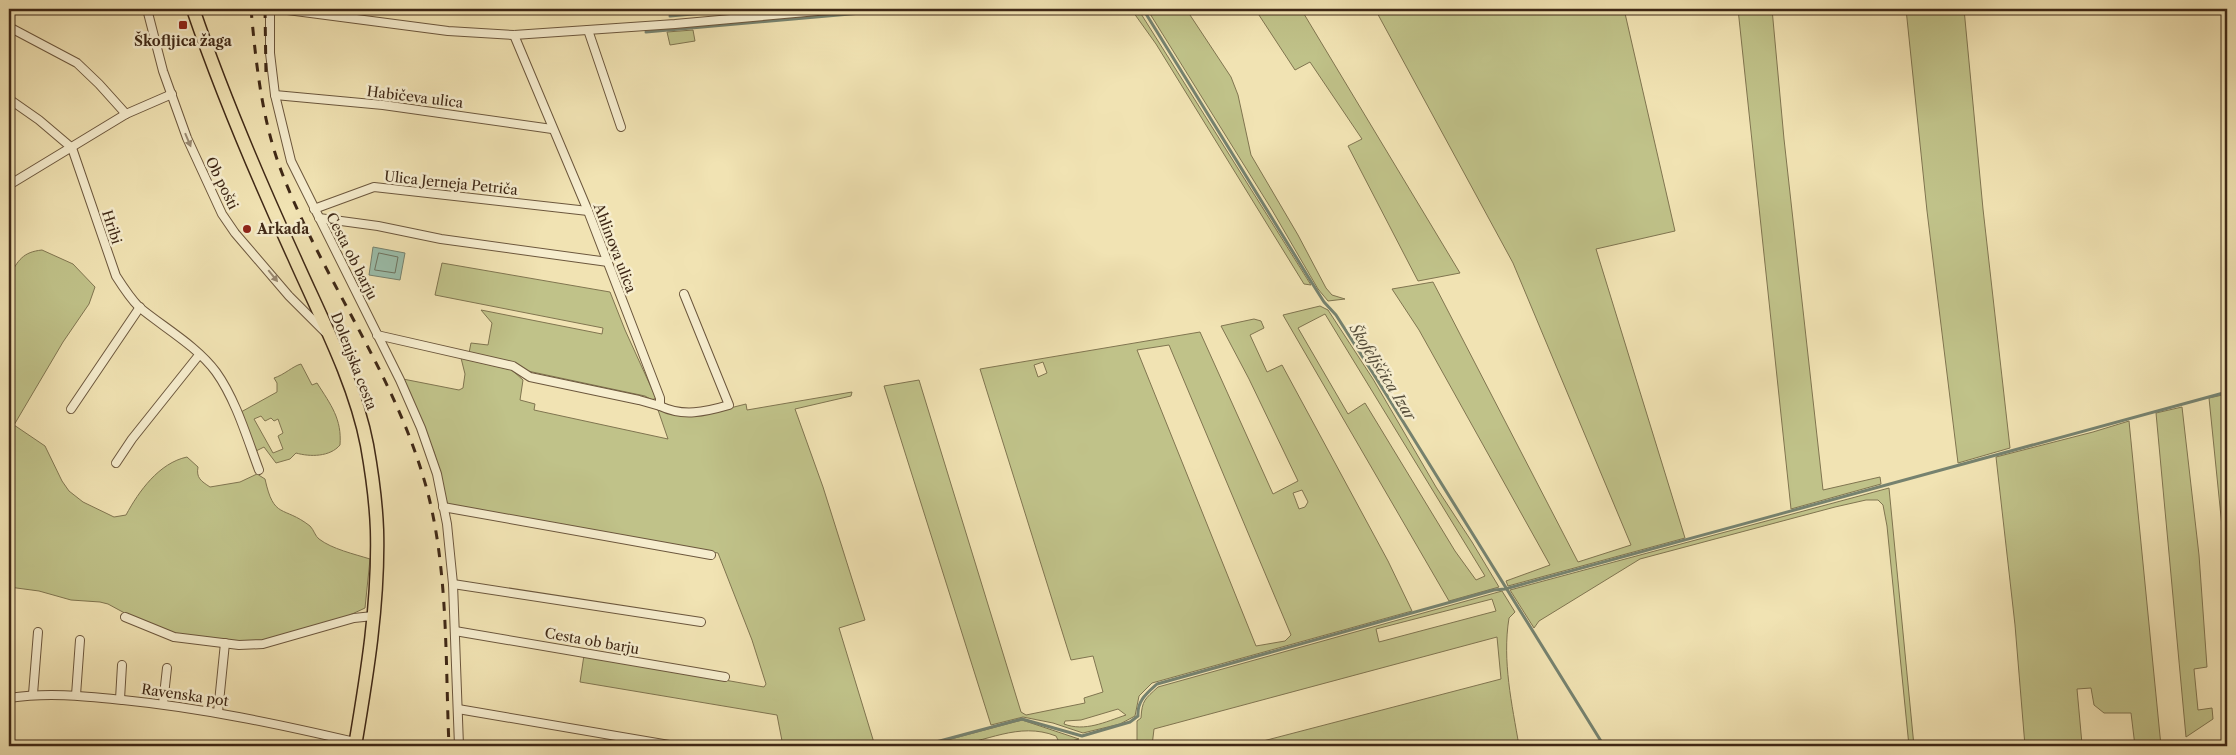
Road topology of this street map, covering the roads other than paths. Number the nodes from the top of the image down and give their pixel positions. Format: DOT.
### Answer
graph roads {
  1 [pos="147,9"];
  2 [pos="193,9"];
  3 [pos="270,9"];
  4 [pos="280,9"];
  5 [pos="840,9"];
  6 [pos="9,27"];
  7 [pos="588,30"];
  8 [pos="514,35"];
  9 [pos="172,94"];
  10 [pos="275,95"];
  11 [pos="9,99"];
  12 [pos="126,114"];
  13 [pos="621,127"];
  14 [pos="552,129"];
  15 [pos="72,148"];
  16 [pos="9,184"];
  17 [pos="314,208"];
  18 [pos="588,211"];
  19 [pos="319,218"];
  20 [pos="608,262"];
  21 [pos="684,294"];
  22 [pos="140,307"];
  23 [pos="377,335"];
  24 [pos="330,336"];
  25 [pos="199,355"];
  26 [pos="660,406"];
  27 [pos="71,409"];
  28 [pos="116,463"];
  29 [pos="259,470"];
  30 [pos="443,507"];
  31 [pos="711,555"];
  32 [pos="453,584"];
  33 [pos="373,616"];
  34 [pos="125,617"];
  35 [pos="701,622"];
  36 [pos="455,631"];
  37 [pos="38,632"];
  38 [pos="80,640"];
  39 [pos="225,643"];
  40 [pos="122,665"];
  41 [pos="166,668"];
  42 [pos="725,677"];
  43 [pos="33,694"];
  44 [pos="76,695"];
  45 [pos="9,698"];
  46 [pos="120,699"];
  47 [pos="163,704"];
  48 [pos="458,709"];
  49 [pos="218,712"];
  50 [pos="355,744"];
  51 [pos="459,746"];
  52 [pos="675,746"];
  1 -- 9 [label="street, Ob pošti"];
  2 -- 24 [label="main road, Dolenjska cesta"];
  3 -- 10 [label="street, Cesta ob barju"];
  4 -- 8 [label="street"];
  5 -- 7 [label="street"];
  6 -- 12 [label="street"];
  7 -- 8 [label="street"];
  7 -- 13 [label="street"];
  8 -- 14 [label="street, Ahlinova ulica"];
  9 -- 12 [label="street"];
  9 -- 24 [label="street, Ob pošti, one-way"];
  10 -- 14 [label="street, Habičeva ulica"];
  10 -- 17 [label="street, Cesta ob barju"];
  11 -- 15 [label="street"];
  12 -- 15 [label="street"];
  14 -- 18 [label="street, Ahlinova ulica"];
  15 -- 16 [label="street"];
  15 -- 22 [label="street, Hribi"];
  17 -- 18 [label="street, Ulica Jerneja Petriča"];
  17 -- 19 [label="street, Cesta ob barju"];
  18 -- 20 [label="street, Ahlinova ulica"];
  19 -- 20 [label="street"];
  19 -- 23 [label="street, Cesta ob barju"];
  20 -- 26 [label="street, Ahlinova ulica"];
  21 -- 26 [label="street"];
  22 -- 25 [label="street, Hribi"];
  22 -- 27 [label="street"];
  23 -- 26 [label="street"];
  23 -- 30 [label="street, Cesta ob barju"];
  24 -- 33 [label="main road, Dolenjska cesta"];
  25 -- 28 [label="street"];
  25 -- 29 [label="street, Hribi"];
  30 -- 31 [label="street"];
  30 -- 32 [label="street, Cesta ob barju"];
  32 -- 35 [label="street"];
  32 -- 36 [label="street, Cesta ob barju"];
  33 -- 39 [label="street"];
  33 -- 50 [label="main road, Dolenjska cesta"];
  34 -- 39 [label="street"];
  36 -- 42 [label="street, Cesta ob barju"];
  36 -- 48 [label="street, Cesta ob barju"];
  37 -- 43 [label="street"];
  38 -- 44 [label="street"];
  39 -- 49 [label="street"];
  40 -- 46 [label="street"];
  41 -- 47 [label="street"];
  43 -- 44 [label="street, Ravenska pot"];
  43 -- 45 [label="street, Ravenska pot"];
  44 -- 46 [label="street, Ravenska pot"];
  46 -- 47 [label="street, Ravenska pot"];
  47 -- 49 [label="street, Ravenska pot"];
  48 -- 51 [label="street, Cesta ob barju"];
  48 -- 52 [label="street"];
  49 -- 50 [label="street, Ravenska pot"];
}
